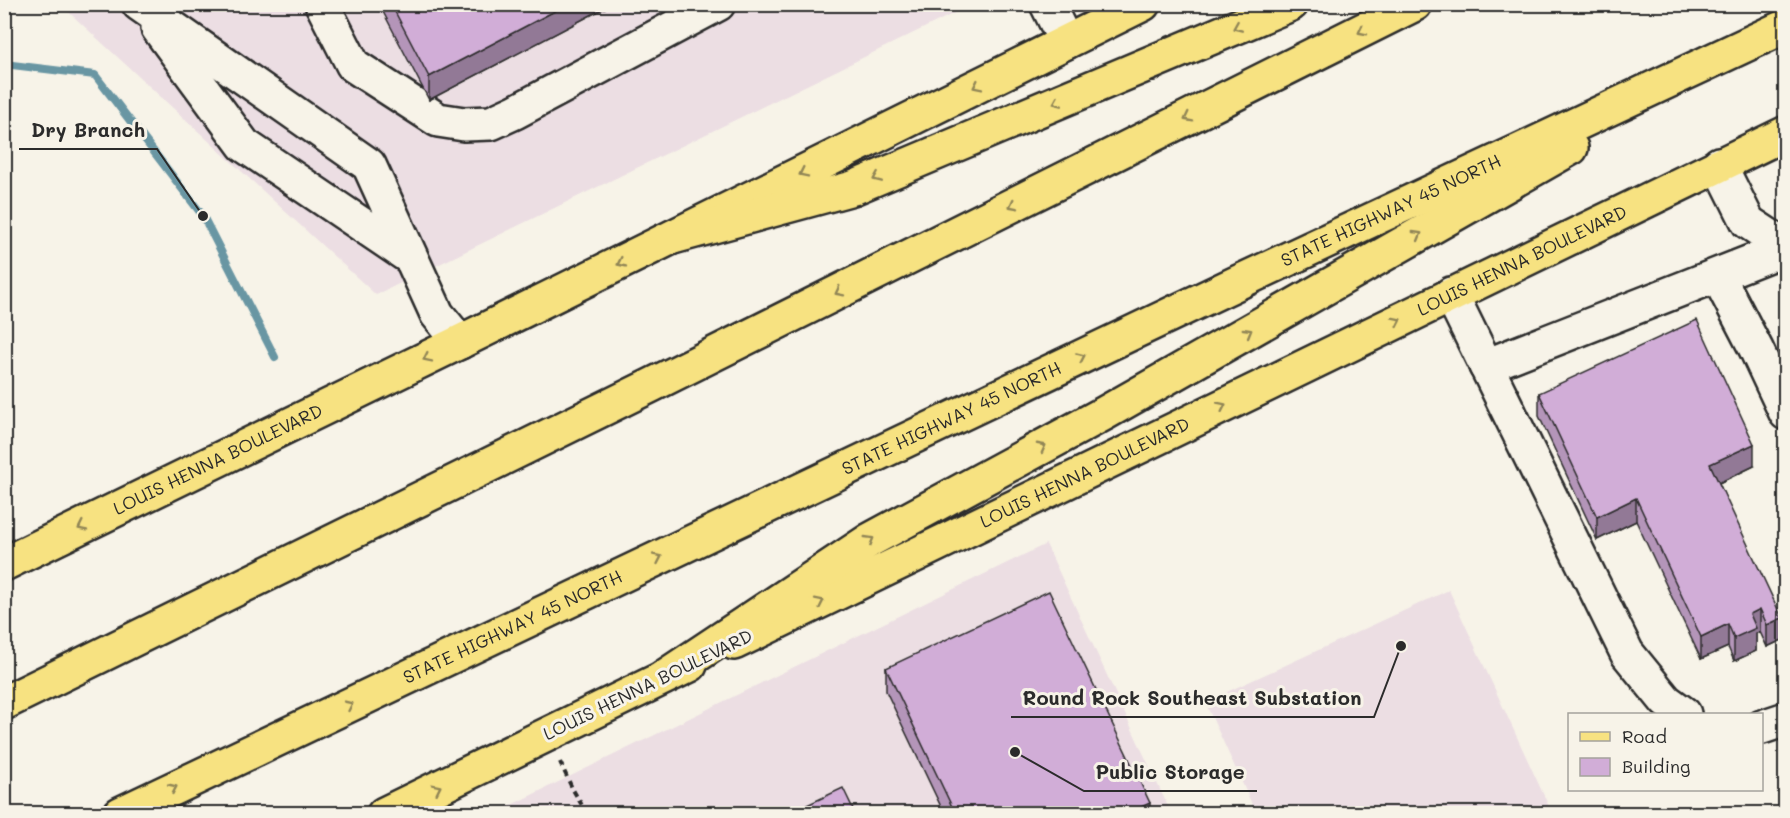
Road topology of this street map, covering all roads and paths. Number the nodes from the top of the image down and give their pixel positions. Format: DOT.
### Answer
graph roads {
  1 [pos="322,4"];
  2 [pos="718,4"];
  3 [pos="1047,4"];
  4 [pos="1143,4"];
  5 [pos="1291,4"];
  6 [pos="1415,4"];
  7 [pos="142,5"];
  8 [pos="1785,26"];
  9 [pos="1066,42"];
  10 [pos="1785,133"];
  11 [pos="1719,164"];
  12 [pos="673,237"];
  13 [pos="1785,248"];
  14 [pos="411,258"];
  15 [pos="1718,276"];
  16 [pos="1451,294"];
  17 [pos="460,342"];
  18 [pos="1486,366"];
  19 [pos="1785,413"];
  20 [pos="4,564"];
  21 [pos="664,677"];
  22 [pos="4,704"];
  23 [pos="1683,713"];
  24 [pos="1785,718"];
  25 [pos="1763,726"];
  26 [pos="560,761"];
  27 [pos="396,811"];
  28 [pos="120,813"];
  29 [pos="587,813"];
  1 -- 2 [label="lane"];
  3 -- 9 [label="lane"];
  4 -- 9 [label="main road, LOUIS HENNA BOULEVARD"];
  5 -- 12 [label="main road, one-way"];
  6 -- 22 [label="main road, one-way"];
  7 -- 14 [label="lane"];
  7 -- 14 [label="lane"];
  21 -- 8 [label="main road, one-way"];
  28 -- 8 [label="main road, STATE HIGHWAY 45 NORTH, one-way"];
  9 -- 12 [label="main road, LOUIS HENNA BOULEVARD, one-way"];
  10 -- 11 [label="main road, LOUIS HENNA BOULEVARD"];
  11 -- 13 [label="lane"];
  11 -- 16 [label="main road, LOUIS HENNA BOULEVARD"];
  12 -- 17 [label="main road, LOUIS HENNA BOULEVARD, one-way"];
  13 -- 15 [label="lane"];
  14 -- 17 [label="lane"];
  15 -- 18 [label="lane"];
  15 -- 19 [label="lane"];
  16 -- 18 [label="lane"];
  21 -- 16 [label="main road, LOUIS HENNA BOULEVARD, one-way"];
  17 -- 20 [label="main road, LOUIS HENNA BOULEVARD, one-way"];
  18 -- 23 [label="lane"];
  27 -- 21 [label="main road, LOUIS HENNA BOULEVARD, one-way"];
  24 -- 25 [label="lane"];
  26 -- 29 [label="path"];
}
